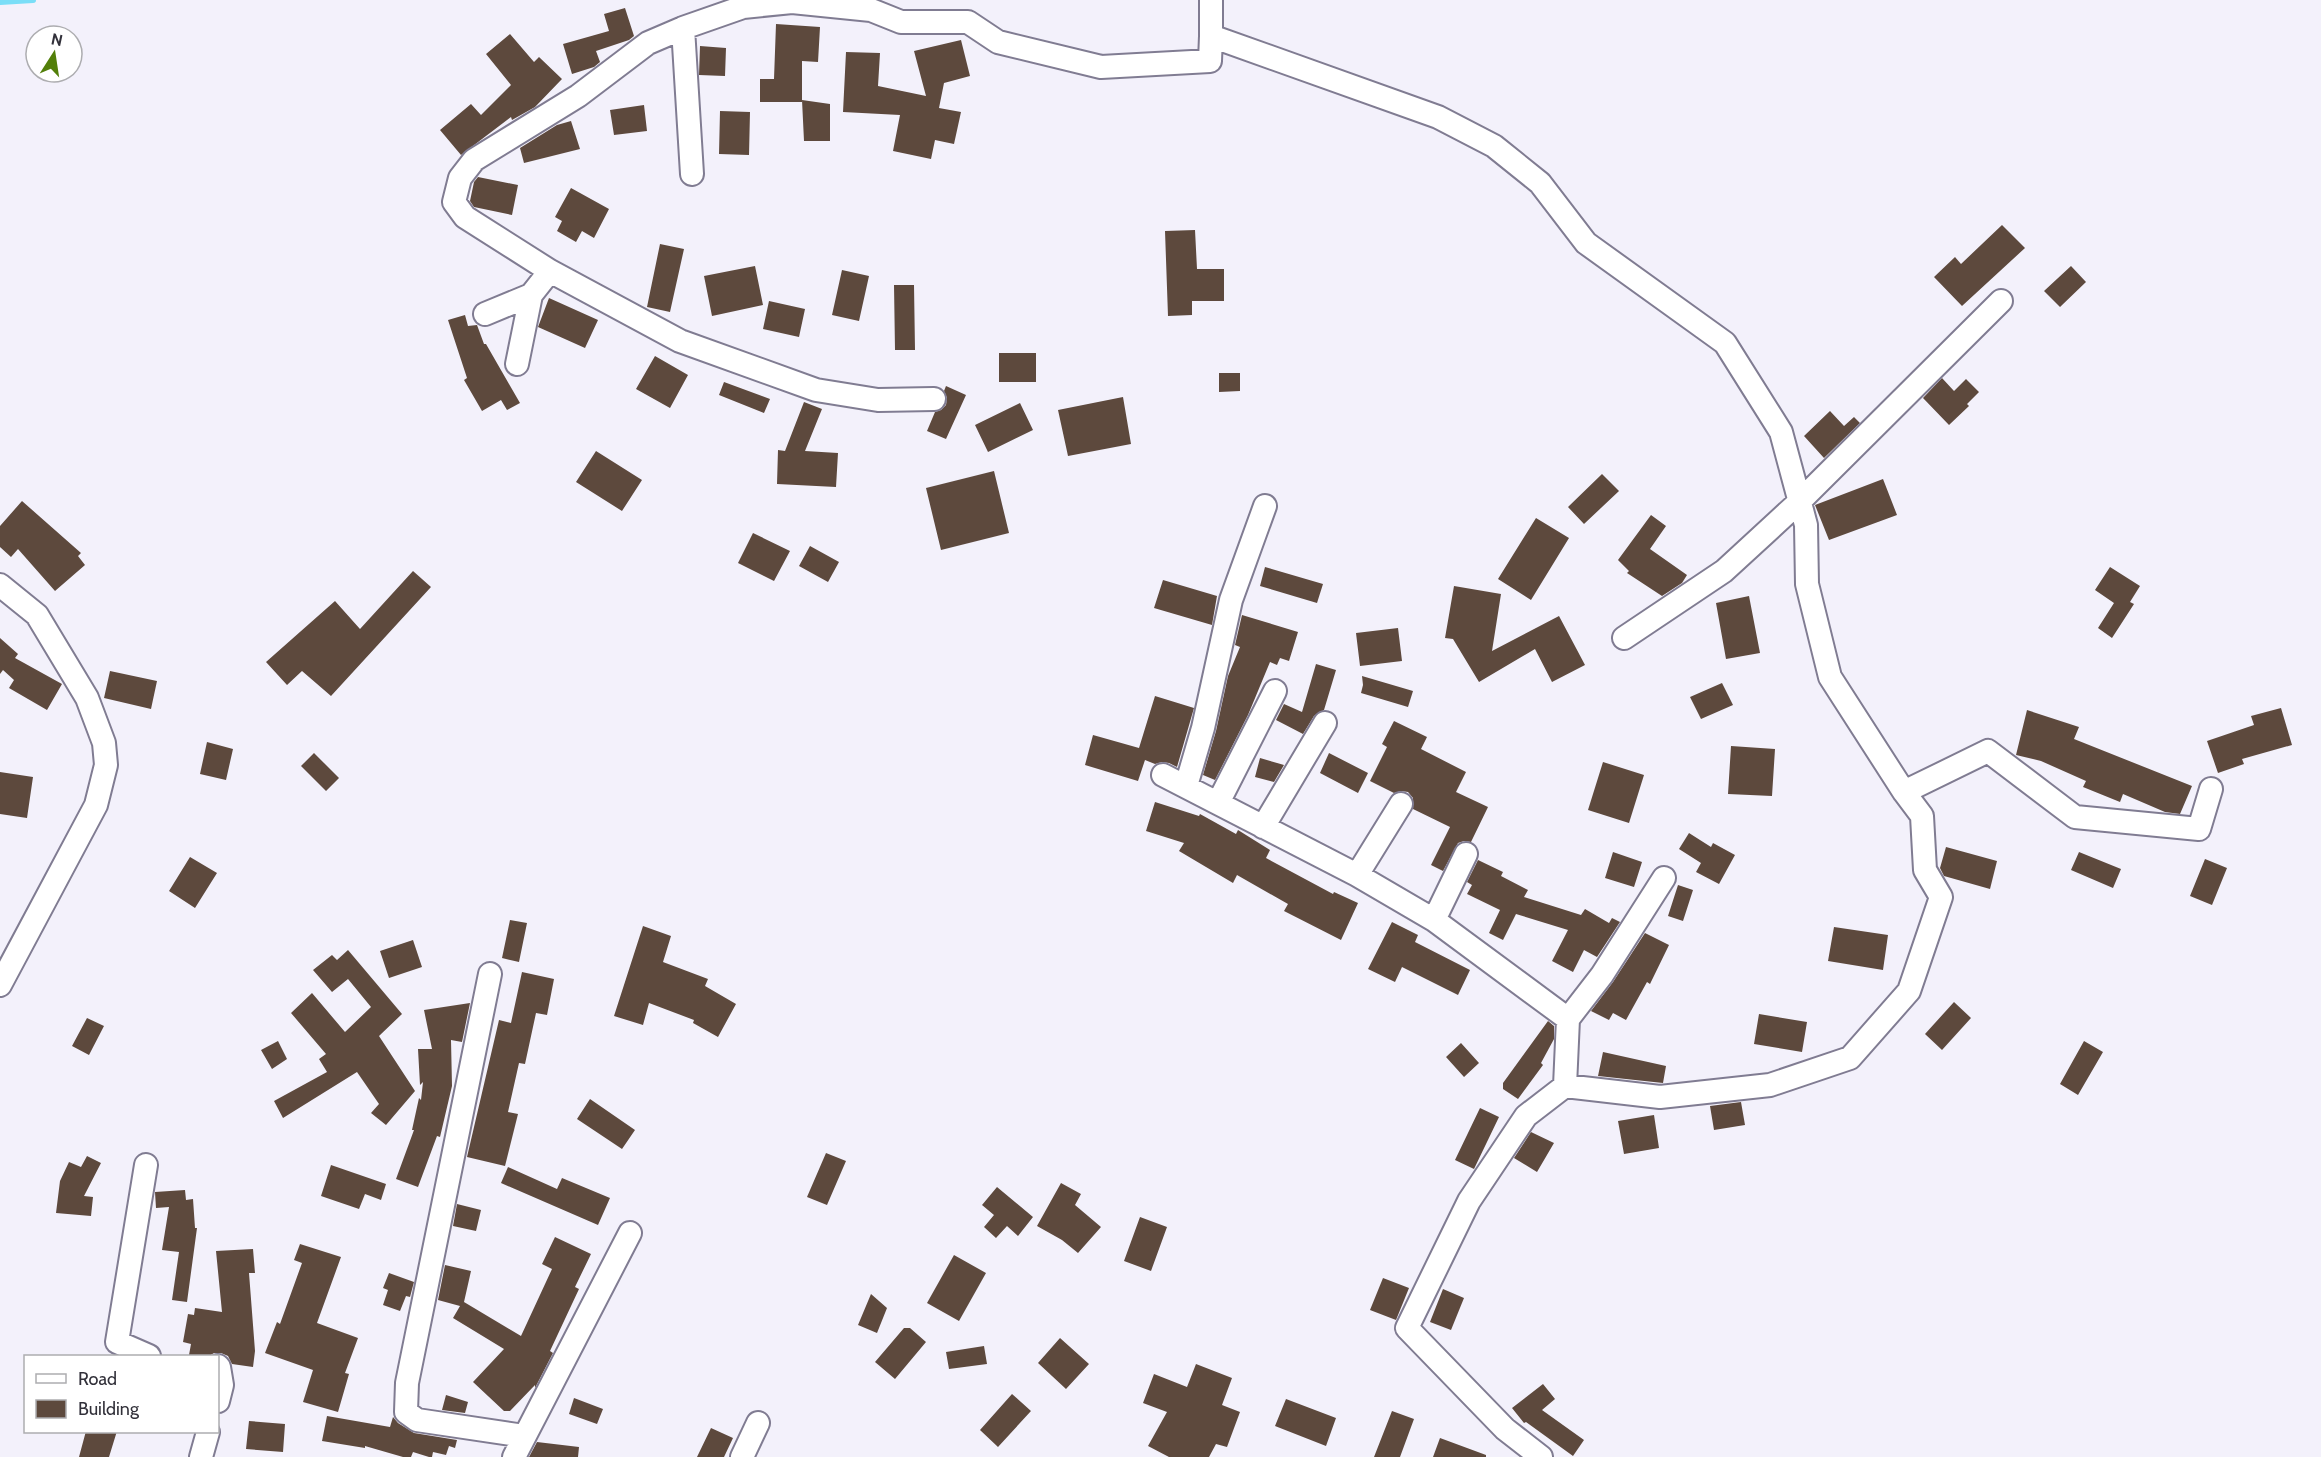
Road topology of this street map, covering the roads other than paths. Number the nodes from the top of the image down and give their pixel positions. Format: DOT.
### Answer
graph roads {
  1 [pos="1211,0"];
  2 [pos="683,28"];
  3 [pos="1211,36"];
  4 [pos="692,174"];
  5 [pos="550,271"];
  6 [pos="531,295"];
  7 [pos="2001,301"];
  8 [pos="485,314"];
  9 [pos="517,364"];
  10 [pos="934,399"];
  11 [pos="1799,502"];
  12 [pos="1265,506"];
  13 [pos="0,585"];
  14 [pos="1624,638"];
  15 [pos="1275,691"];
  16 [pos="1325,723"];
  17 [pos="1163,775"];
  18 [pos="1186,786"];
  19 [pos="2211,789"];
  20 [pos="1904,792"];
  21 [pos="1218,803"];
  22 [pos="1401,804"];
  23 [pos="1263,826"];
  24 [pos="1466,854"];
  25 [pos="1357,875"];
  26 [pos="1664,878"];
  27 [pos="1434,921"];
  28 [pos="490,974"];
  29 [pos="0,985"];
  30 [pos="1568,1019"];
  31 [pos="1565,1086"];
  32 [pos="146,1165"];
  33 [pos="630,1233"];
  34 [pos="147,1355"];
  35 [pos="219,1367"];
  36 [pos="219,1397"];
  37 [pos="758,1423"];
  38 [pos="207,1433"];
  39 [pos="524,1436"];
  40 [pos="201,1457"];
  41 [pos="514,1457"];
  42 [pos="742,1457"];
  43 [pos="1541,1457"];
  1 -- 3 [label="street"];
  2 -- 3 [label="street"];
  2 -- 4 [label="street"];
  2 -- 5 [label="street"];
  3 -- 11 [label="street"];
  5 -- 6 [label="street"];
  5 -- 10 [label="street"];
  6 -- 8 [label="street"];
  6 -- 9 [label="street"];
  7 -- 11 [label="street"];
  11 -- 14 [label="street"];
  11 -- 20 [label="street"];
  12 -- 18 [label="street"];
  13 -- 29 [label="street"];
  15 -- 21 [label="street"];
  16 -- 23 [label="street"];
  17 -- 18 [label="street"];
  18 -- 21 [label="street"];
  19 -- 20 [label="street"];
  20 -- 31 [label="street"];
  21 -- 23 [label="street"];
  22 -- 25 [label="street"];
  23 -- 25 [label="street"];
  24 -- 27 [label="street"];
  25 -- 27 [label="street"];
  26 -- 30 [label="street"];
  27 -- 30 [label="street"];
  28 -- 39 [label="street"];
  30 -- 31 [label="street"];
  31 -- 43 [label="street"];
  32 -- 34 [label="street"];
  33 -- 39 [label="street"];
  35 -- 36 [label="street"];
  37 -- 42 [label="street"];
  38 -- 40 [label="street"];
  39 -- 41 [label="street"];
}
